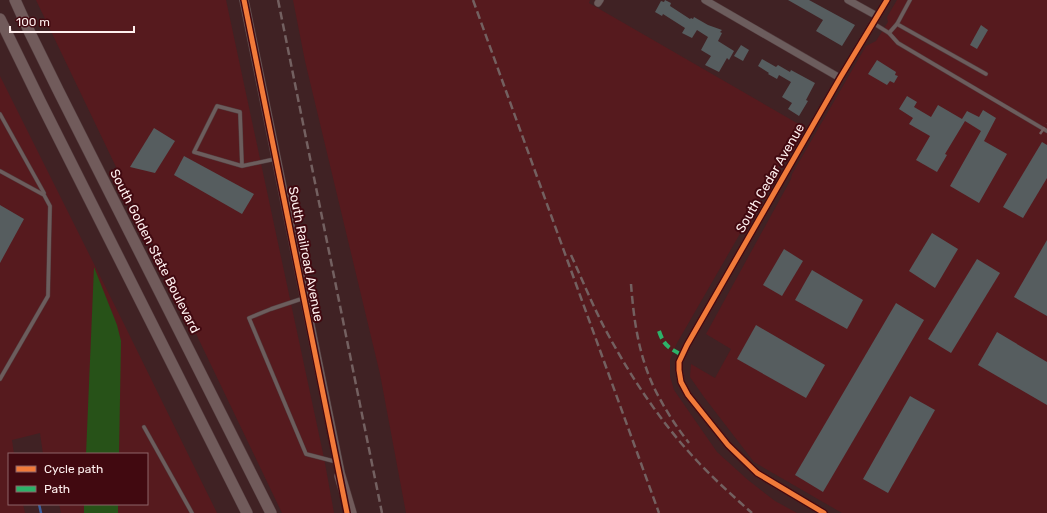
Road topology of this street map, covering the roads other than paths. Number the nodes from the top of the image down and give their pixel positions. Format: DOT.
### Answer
graph roads {
  1 [pos="15,0"];
  2 [pos="244,0"];
  3 [pos="705,0"];
  4 [pos="848,0"];
  5 [pos="887,0"];
  6 [pos="910,0"];
  7 [pos="877,16"];
  8 [pos="0,19"];
  9 [pos="873,23"];
  10 [pos="897,24"];
  11 [pos="888,33"];
  12 [pos="986,74"];
  13 [pos="840,78"];
  14 [pos="0,114"];
  15 [pos="1047,131"];
  16 [pos="276,159"];
  17 [pos="242,166"];
  18 [pos="0,171"];
  19 [pos="44,195"];
  20 [pos="304,298"];
  21 [pos="0,379"];
  22 [pos="144,427"];
  23 [pos="337,462"];
  24 [pos="340,476"];
  25 [pos="192,513"];
  26 [pos="247,513"];
  27 [pos="271,513"];
  28 [pos="348,513"];
  29 [pos="351,513"];
  30 [pos="824,513"];
  1 -- 27 [label="main road, South Golden State Boulevard"];
  2 -- 16 [label="street, South Railroad Avenue"];
  3 -- 13 [label="street"];
  4 -- 7 [label="street"];
  5 -- 7 [label="street, South Cedar Avenue"];
  6 -- 10 [label="lane"];
  7 -- 9 [label="street, South Cedar Avenue"];
  8 -- 26 [label="main road"];
  9 -- 11 [label="lane"];
  9 -- 13 [label="street, South Cedar Avenue"];
  10 -- 11 [label="lane"];
  10 -- 12 [label="lane"];
  11 -- 15 [label="lane"];
  13 -- 30 [label="street, South Cedar Avenue"];
  14 -- 19 [label="lane"];
  16 -- 17 [label="lane"];
  16 -- 20 [label="street, South Railroad Avenue"];
  17 -- 17 [label="lane"];
  18 -- 19 [label="lane"];
  19 -- 21 [label="lane"];
  20 -- 23 [label="street, South Railroad Avenue"];
  20 -- 23 [label="lane"];
  22 -- 25 [label="lane"];
  23 -- 24 [label="street, South Railroad Avenue"];
  24 -- 28 [label="street, South Railroad Avenue"];
  24 -- 29 [label="main road"];
}
